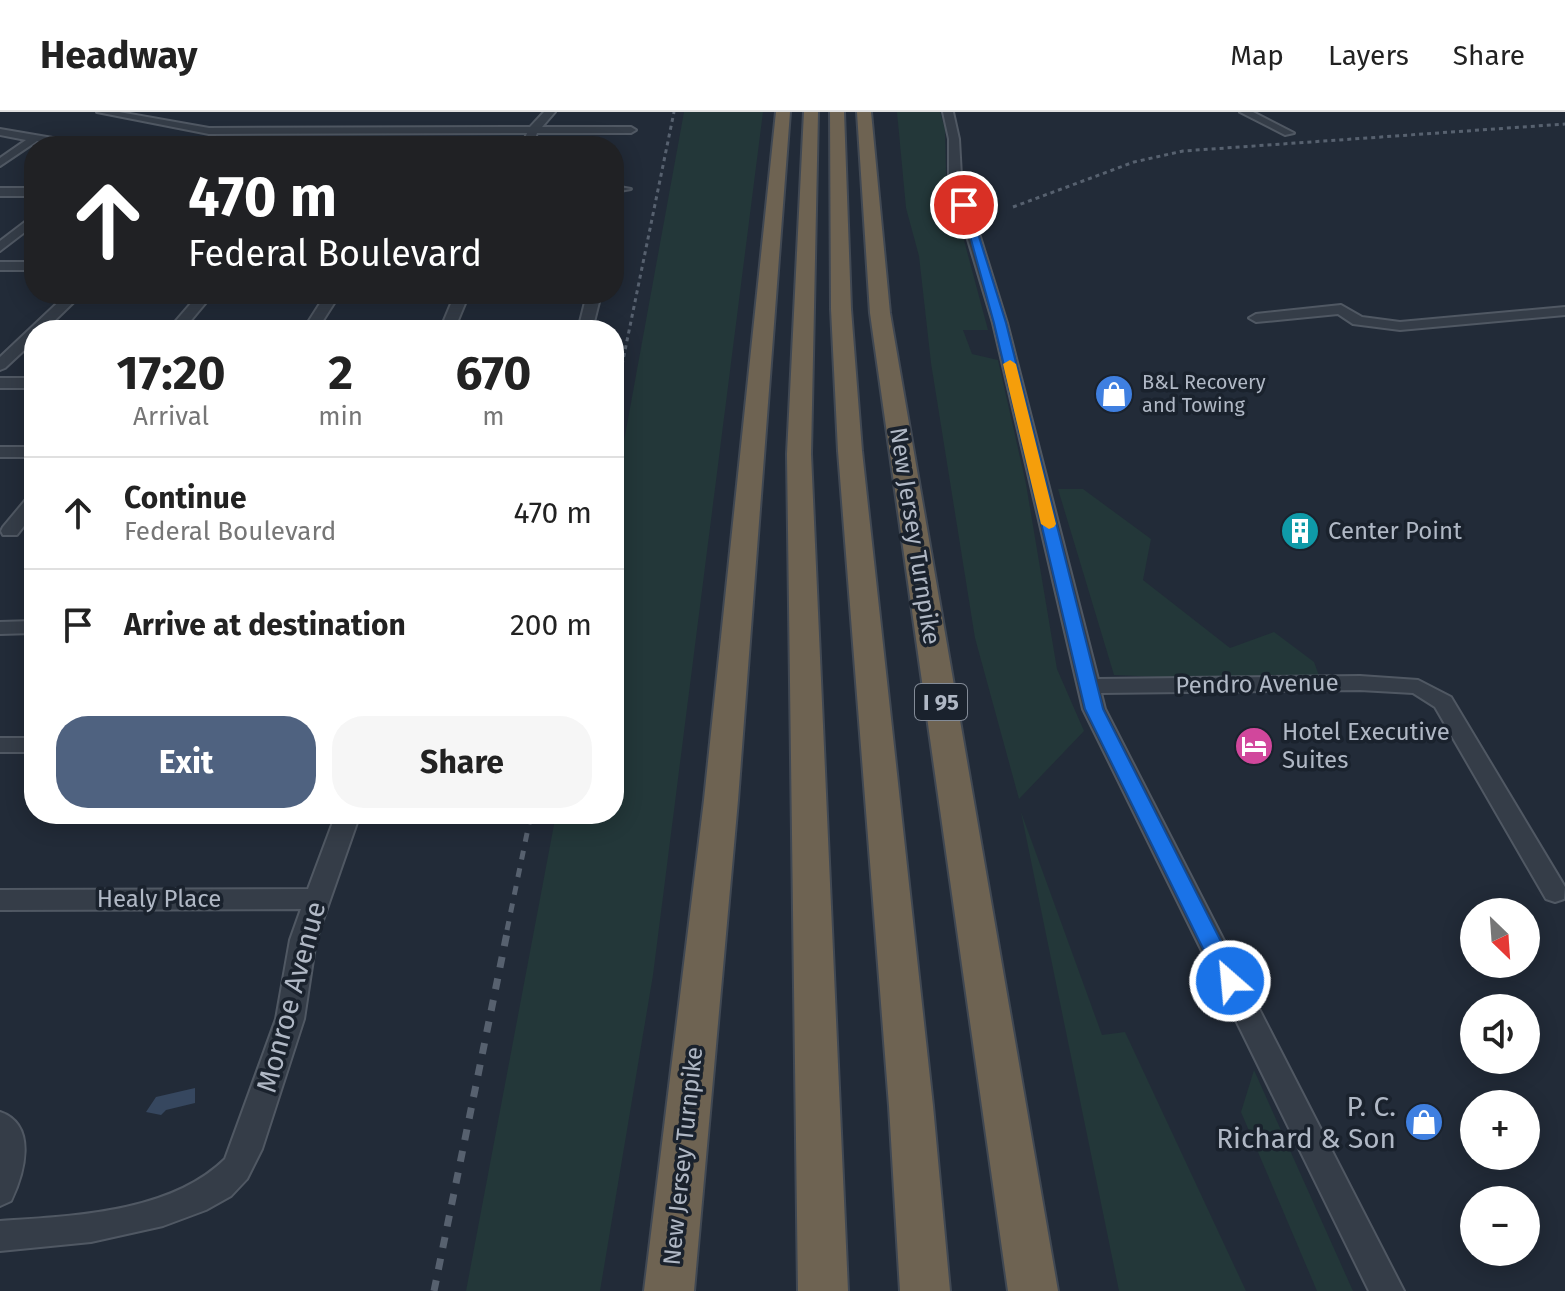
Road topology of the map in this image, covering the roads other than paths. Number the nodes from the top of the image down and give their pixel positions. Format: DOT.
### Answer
graph roads {
  1 [pos="102,112"];
  2 [pos="165,112"];
  3 [pos="550,112"];
  4 [pos="783,112"];
  5 [pos="811,112"];
  6 [pos="837,112"];
  7 [pos="864,112"];
  8 [pos="948,112"];
  9 [pos="1245,112"];
  10 [pos="141,119"];
  11 [pos="338,130"];
  12 [pos="438,130"];
  13 [pos="534,130"];
  14 [pos="631,130"];
  15 [pos="237,131"];
  16 [pos="0,132"];
  17 [pos="1289,133"];
  18 [pos="232,136"];
  19 [pos="333,136"];
  20 [pos="434,136"];
  21 [pos="531,136"];
  22 [pos="0,139"];
  23 [pos="24,140"];
  24 [pos="24,142"];
  25 [pos="24,149"];
  26 [pos="0,163"];
  27 [pos="0,192"];
  28 [pos="24,192"];
  29 [pos="24,227"];
  30 [pos="0,247"];
  31 [pos="0,266"];
  32 [pos="24,266"];
  33 [pos="64,304"];
  34 [pos="197,304"];
  35 [pos="1565,311"];
  36 [pos="1256,318"];
  37 [pos="48,320"];
  38 [pos="184,320"];
  39 [pos="24,342"];
  40 [pos="0,365"];
  41 [pos="0,383"];
  42 [pos="24,383"];
  43 [pos="0,452"];
  44 [pos="24,452"];
  45 [pos="24,511"];
  46 [pos="5,531"];
  47 [pos="24,627"];
  48 [pos="0,628"];
  49 [pos="1088,686"];
  50 [pos="0,745"];
  51 [pos="24,745"];
  52 [pos="344,824"];
  53 [pos="1555,892"];
  54 [pos="317,899"];
  55 [pos="0,900"];
  56 [pos="0,1125"];
  57 [pos="0,1191"];
  58 [pos="0,1236"];
  59 [pos="669,1291"];
  60 [pos="823,1291"];
  61 [pos="925,1291"];
  62 [pos="1033,1291"];
  63 [pos="1387,1291"];
  1 -- 10 [label="street"];
  2 -- 10 [label="street"];
  3 -- 13 [label="street"];
  4 -- 59 [label="highway, New Jersey Turnpike"];
  5 -- 60 [label="highway"];
  6 -- 61 [label="highway, New Jersey Turnpike"];
  7 -- 62 [label="highway, New Jersey Turnpike / I 95"];
  8 -- 49 [label="street"];
  9 -- 17 [label="street"];
  10 -- 15 [label="street"];
  11 -- 12 [label="street"];
  11 -- 15 [label="street"];
  11 -- 19 [label="street"];
  12 -- 13 [label="street"];
  12 -- 20 [label="street"];
  13 -- 14 [label="street"];
  13 -- 21 [label="street"];
  15 -- 18 [label="street"];
  16 -- 23 [label="street"];
  22 -- 24 [label="street"];
  25 -- 26 [label="street"];
  27 -- 28 [label="street"];
  29 -- 30 [label="street"];
  31 -- 32 [label="street"];
  33 -- 37 [label="street"];
  34 -- 38 [label="street"];
  35 -- 36 [label="street"];
  39 -- 40 [label="street"];
  41 -- 42 [label="street"];
  43 -- 44 [label="street"];
  45 -- 46 [label="street"];
  47 -- 48 [label="street"];
  49 -- 53 [label="street, Pendro Avenue"];
  49 -- 63 [label="street"];
  50 -- 51 [label="street"];
  52 -- 54 [label="street, Monroe Avenue"];
  54 -- 55 [label="street, Healy Place"];
  54 -- 58 [label="street, Monroe Avenue"];
  56 -- 57 [label="street"];
}
